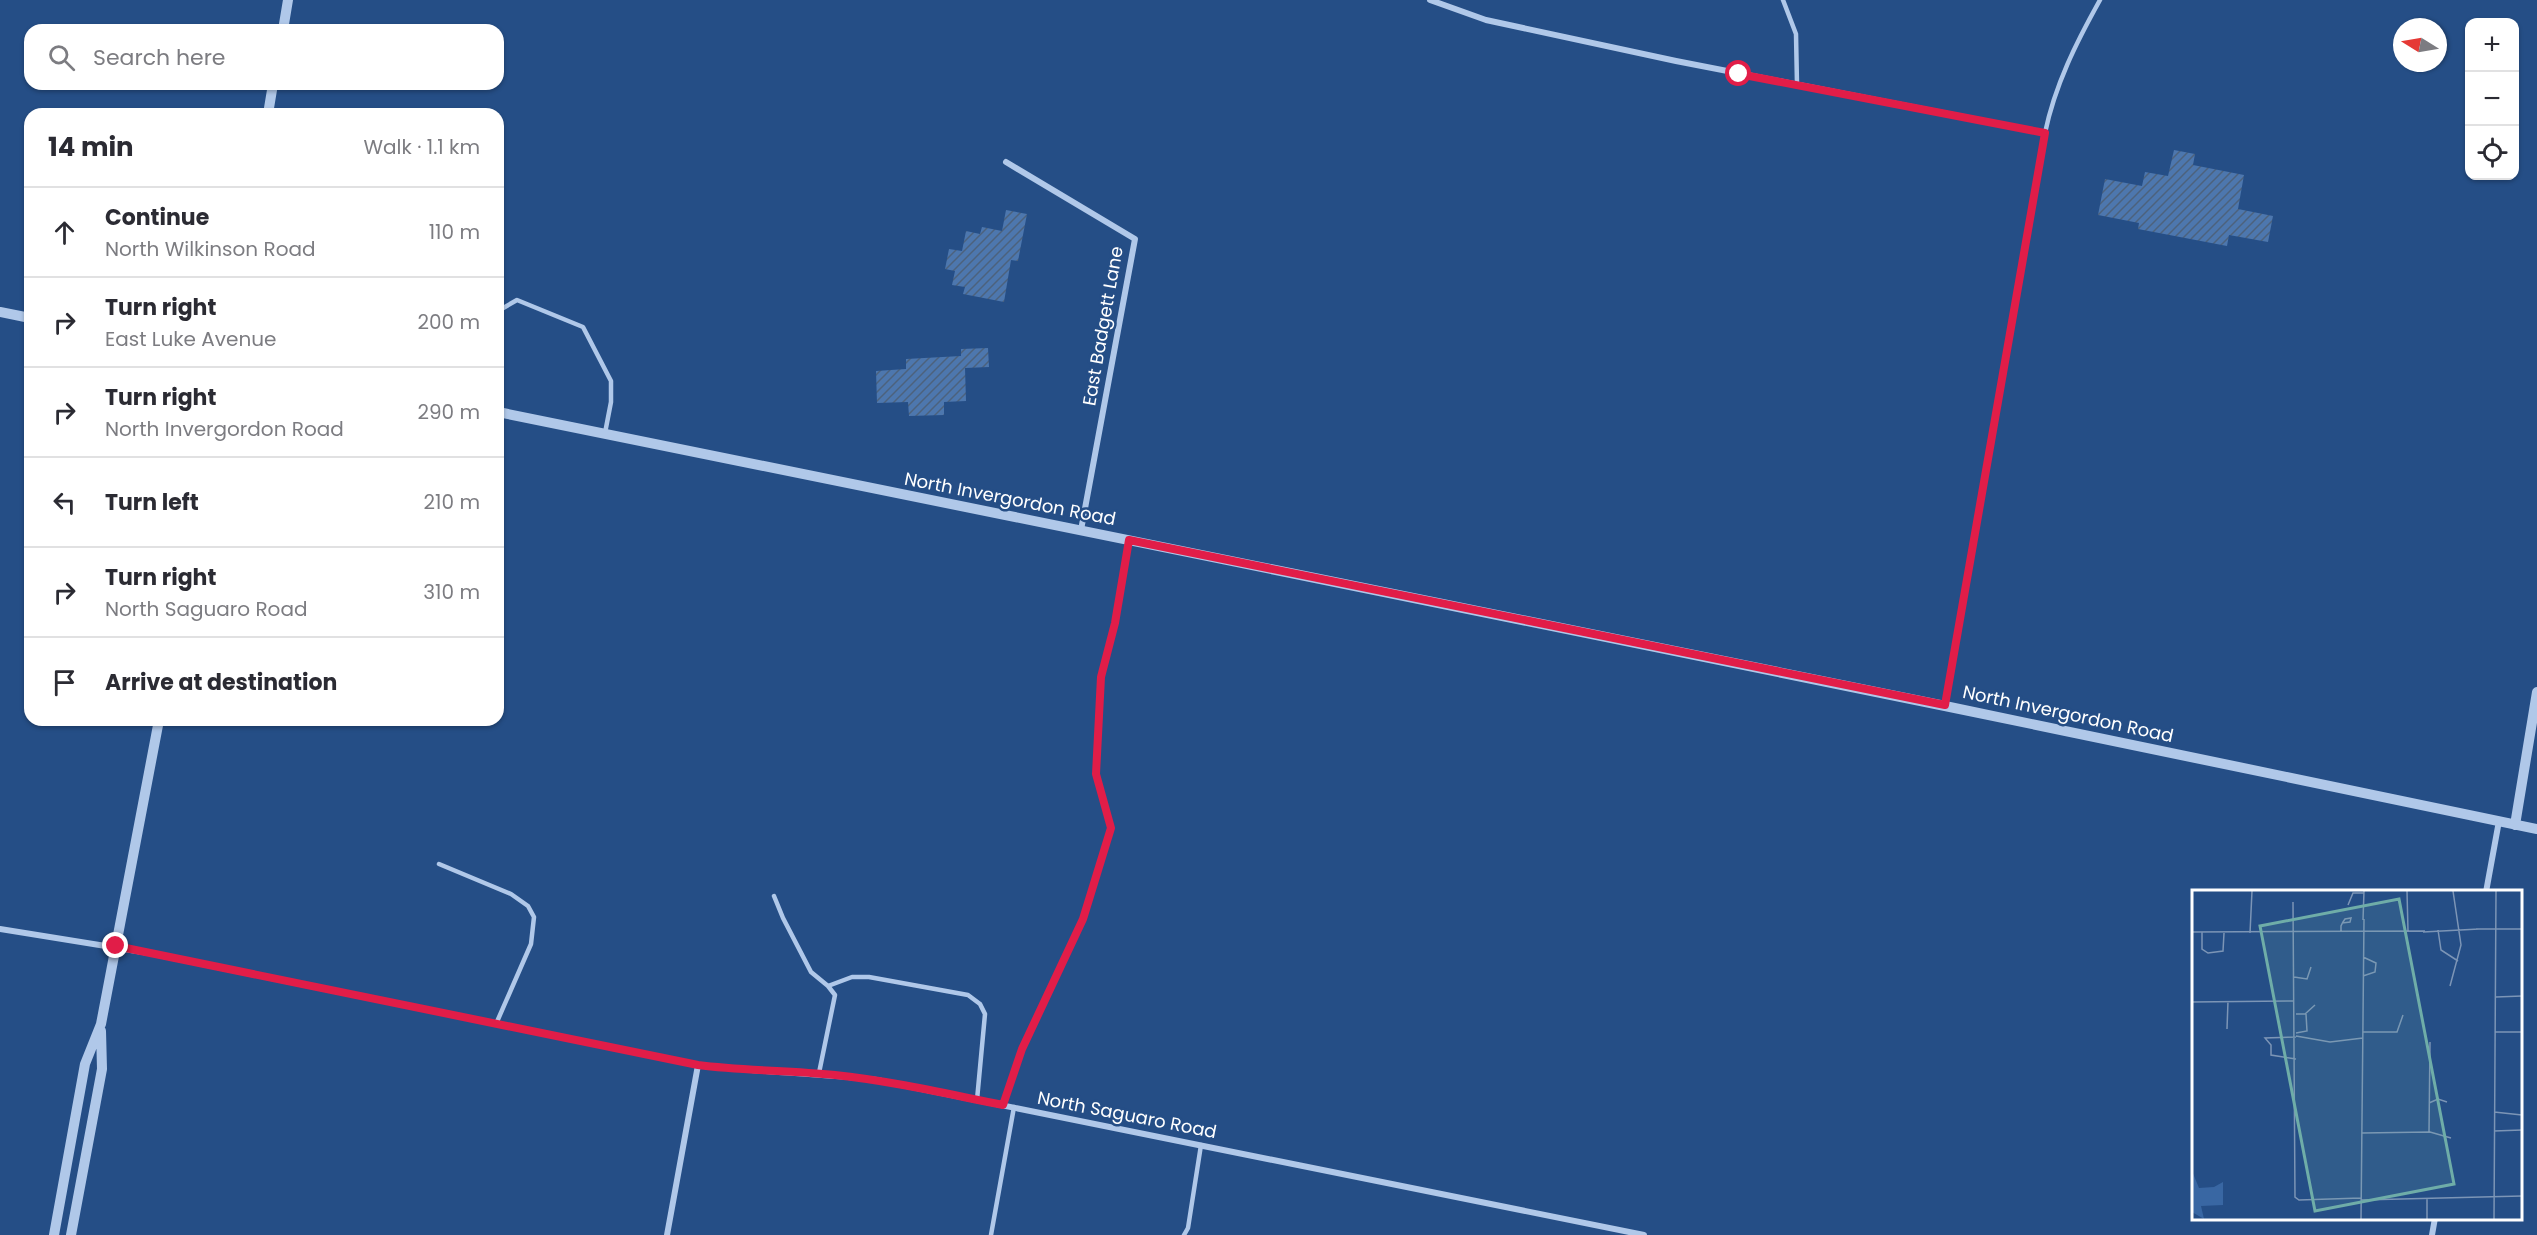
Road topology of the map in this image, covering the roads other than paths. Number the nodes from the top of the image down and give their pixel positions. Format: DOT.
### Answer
graph roads {
  1 [pos="288,0"];
  2 [pos="1430,0"];
  3 [pos="1783,0"];
  4 [pos="2100,0"];
  5 [pos="284,24"];
  6 [pos="1797,85"];
  7 [pos="272,90"];
  8 [pos="269,108"];
  9 [pos="2045,133"];
  10 [pos="1006,162"];
  11 [pos="504,308"];
  12 [pos="0,312"];
  13 [pos="24,317"];
  14 [pos="504,413"];
  15 [pos="605,433"];
  16 [pos="1081,530"];
  17 [pos="1129,540"];
  18 [pos="2537,692"];
  19 [pos="1945,705"];
  20 [pos="158,726"];
  21 [pos="2499,821"];
  22 [pos="2515,825"];
  23 [pos="2537,830"];
  24 [pos="439,864"];
  25 [pos="2486,890"];
  26 [pos="774,896"];
  27 [pos="0,929"];
  28 [pos="116,946"];
  29 [pos="828,986"];
  30 [pos="101,1024"];
  31 [pos="496,1024"];
  32 [pos="698,1065"];
  33 [pos="819,1073"];
  34 [pos="977,1100"];
  35 [pos="1003,1105"];
  36 [pos="1014,1107"];
  37 [pos="1201,1145"];
  38 [pos="2435,1220"];
  39 [pos="54,1235"];
  40 [pos="71,1235"];
  41 [pos="667,1235"];
  42 [pos="991,1235"];
  43 [pos="1184,1235"];
  44 [pos="1644,1235"];
  45 [pos="2432,1235"];
  1 -- 5 [label="street"];
  2 -- 6 [label="street"];
  3 -- 6 [label="lane"];
  4 -- 9 [label="lane"];
  6 -- 9 [label="street"];
  7 -- 8 [label="street"];
  9 -- 19 [label="street"];
  10 -- 16 [label="street, East Badgett Lane"];
  11 -- 15 [label="lane"];
  12 -- 13 [label="street"];
  14 -- 15 [label="street, North Invergordon Road"];
  15 -- 16 [label="street, North Invergordon Road"];
  16 -- 17 [label="street, North Invergordon Road"];
  17 -- 19 [label="street, North Invergordon Road"];
  17 -- 35 [label="lane"];
  18 -- 22 [label="street"];
  19 -- 21 [label="street, North Invergordon Road"];
  20 -- 28 [label="street"];
  21 -- 22 [label="street, North Invergordon Road"];
  21 -- 25 [label="street"];
  22 -- 23 [label="street, North Invergordon Road"];
  24 -- 31 [label="lane"];
  26 -- 29 [label="lane"];
  27 -- 28 [label="street, North Saguaro Road"];
  28 -- 30 [label="street"];
  28 -- 31 [label="street, North Saguaro Road"];
  29 -- 33 [label="lane"];
  29 -- 34 [label="lane"];
  30 -- 39 [label="street"];
  30 -- 40 [label="street"];
  31 -- 32 [label="street, North Saguaro Road"];
  32 -- 33 [label="street, North Saguaro Road"];
  32 -- 41 [label="street"];
  33 -- 34 [label="street, North Saguaro Road"];
  34 -- 35 [label="street, North Saguaro Road"];
  35 -- 36 [label="street, North Saguaro Road"];
  36 -- 37 [label="street, North Saguaro Road"];
  36 -- 42 [label="lane"];
  37 -- 43 [label="lane"];
  37 -- 44 [label="street, North Saguaro Road"];
  38 -- 45 [label="street"];
}
